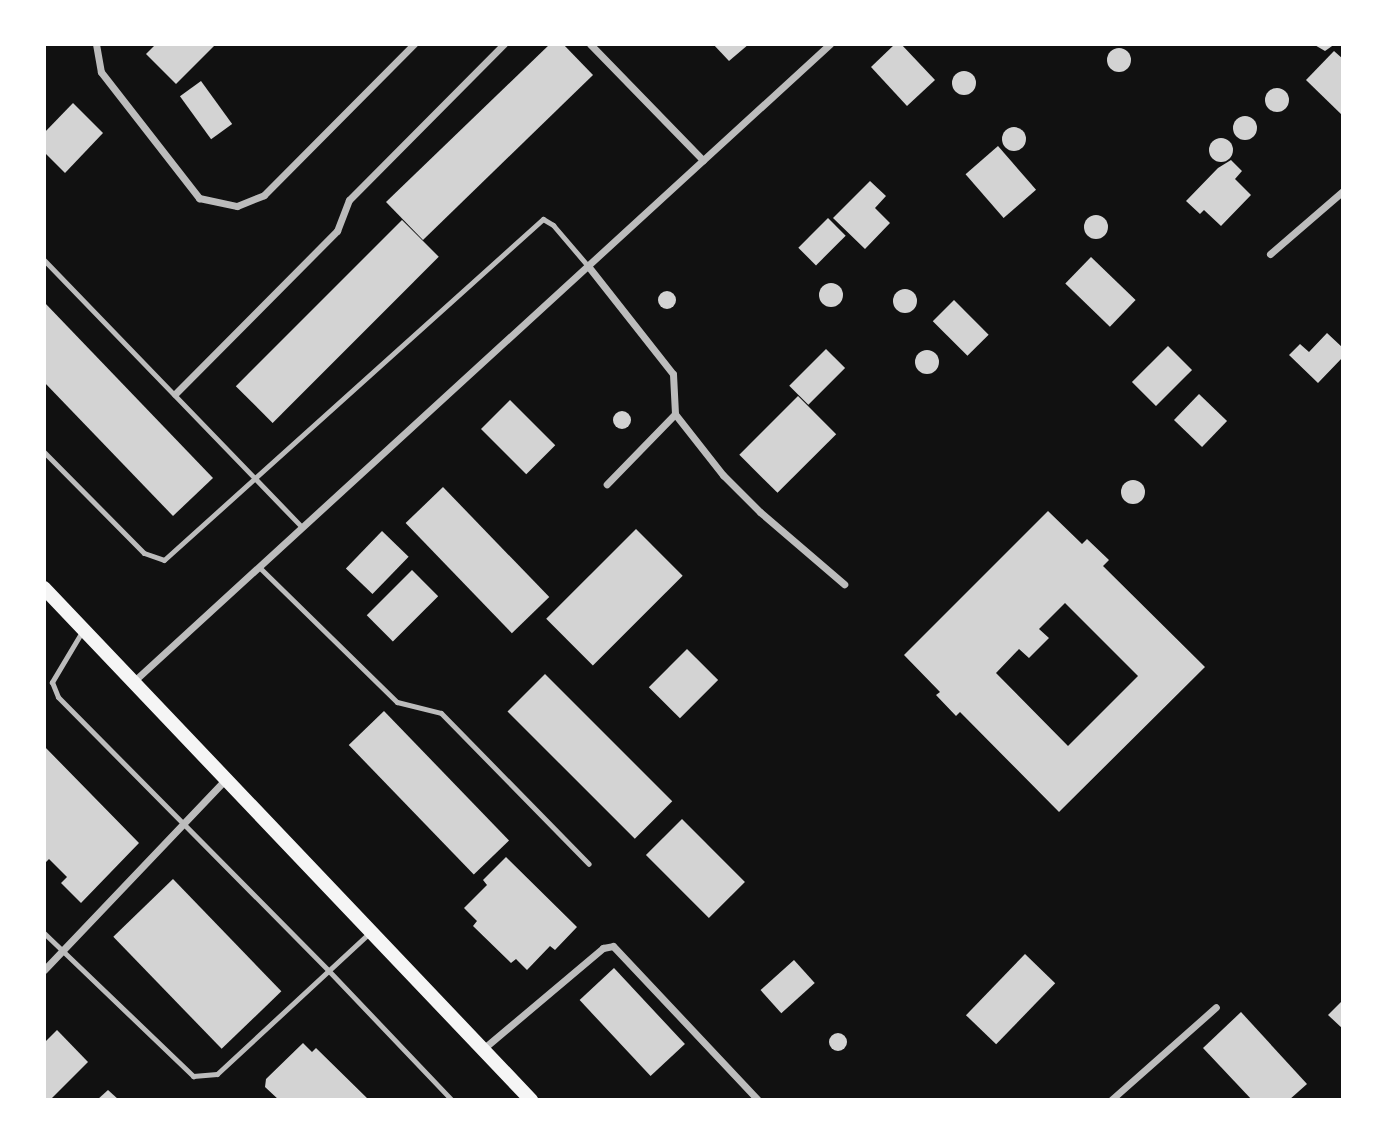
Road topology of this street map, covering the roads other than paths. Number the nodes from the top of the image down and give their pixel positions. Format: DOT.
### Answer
graph roads {
  1 [pos="96,44"];
  2 [pos="414,44"];
  3 [pos="504,44"];
  4 [pos="590,44"];
  5 [pos="830,44"];
  6 [pos="703,160"];
  7 [pos="1343,191"];
  8 [pos="1270,254"];
  9 [pos="44,260"];
  10 [pos="588,266"];
  11 [pos="175,394"];
  12 [pos="675,414"];
  13 [pos="44,452"];
  14 [pos="256,478"];
  15 [pos="607,484"];
  16 [pos="302,527"];
  17 [pos="259,567"];
  18 [pos="844,584"];
  19 [pos="44,588"];
  20 [pos="83,630"];
  21 [pos="132,682"];
  22 [pos="224,781"];
  23 [pos="183,824"];
  24 [pos="589,864"];
  25 [pos="370,932"];
  26 [pos="44,933"];
  27 [pos="62,950"];
  28 [pos="44,970"];
  29 [pos="328,970"];
  30 [pos="1216,1007"];
  31 [pos="483,1049"];
  32 [pos="452,1100"];
  33 [pos="531,1100"];
  34 [pos="758,1100"];
  35 [pos="1111,1100"];
  1 -- 2 [label="street"];
  3 -- 11 [label="street"];
  4 -- 6 [label="street"];
  5 -- 6 [label="street"];
  6 -- 10 [label="street"];
  7 -- 8 [label="street"];
  9 -- 11 [label="lane"];
  10 -- 12 [label="street"];
  10 -- 14 [label="lane"];
  10 -- 16 [label="street"];
  11 -- 14 [label="lane"];
  12 -- 15 [label="street"];
  12 -- 18 [label="street"];
  13 -- 14 [label="lane"];
  14 -- 16 [label="lane"];
  16 -- 17 [label="street"];
  17 -- 21 [label="street"];
  17 -- 24 [label="lane"];
  19 -- 20 [label="main road"];
  20 -- 21 [label="main road"];
  20 -- 23 [label="lane"];
  21 -- 22 [label="main road"];
  22 -- 23 [label="street"];
  22 -- 25 [label="main road"];
  23 -- 27 [label="street"];
  23 -- 29 [label="lane"];
  25 -- 29 [label="lane"];
  25 -- 31 [label="main road"];
  26 -- 27 [label="lane"];
  27 -- 28 [label="street"];
  27 -- 29 [label="lane"];
  29 -- 32 [label="lane"];
  30 -- 35 [label="street"];
  31 -- 33 [label="main road"];
  31 -- 34 [label="street"];
}
